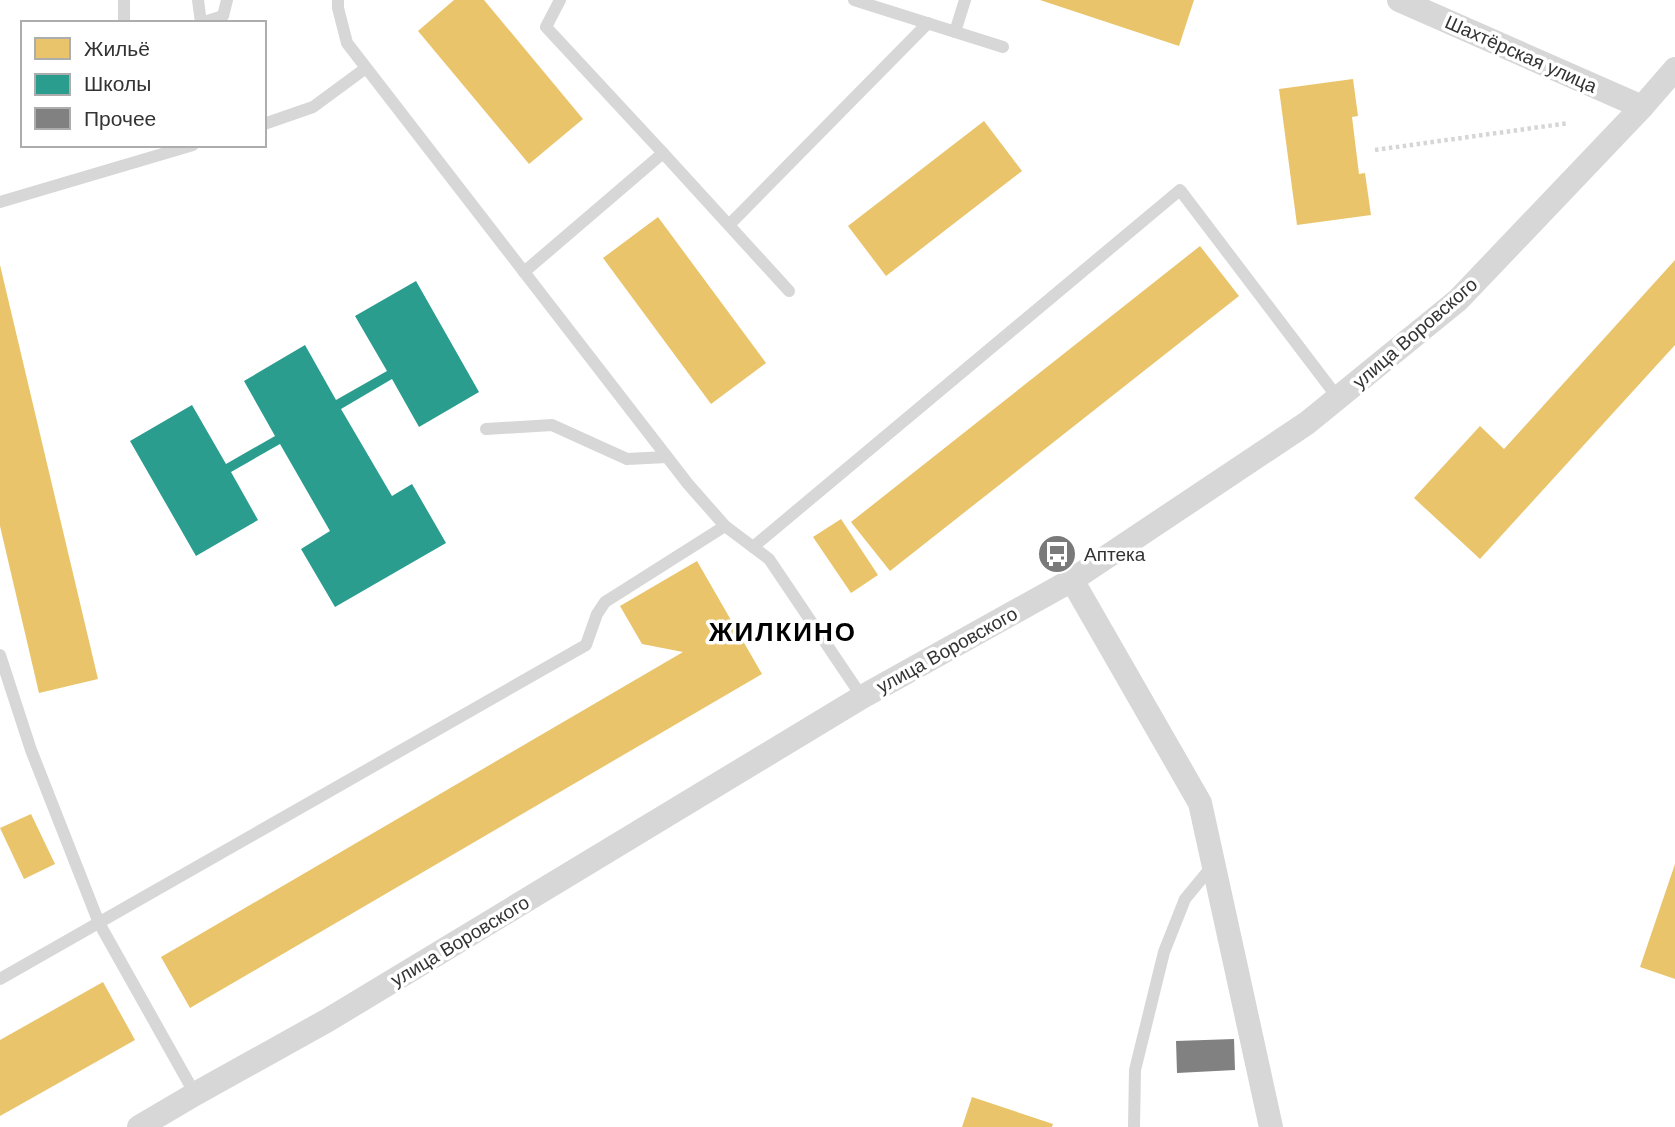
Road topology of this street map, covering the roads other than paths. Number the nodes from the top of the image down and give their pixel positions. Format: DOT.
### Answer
graph roads {
  1 [pos="124,0"];
  2 [pos="198,0"];
  3 [pos="227,0"];
  4 [pos="338,0"];
  5 [pos="560,0"];
  6 [pos="854,0"];
  7 [pos="965,0"];
  8 [pos="1399,0"];
  9 [pos="124,21"];
  10 [pos="201,21"];
  11 [pos="207,21"];
  12 [pos="928,23"];
  13 [pos="955,32"];
  14 [pos="1003,47"];
  15 [pos="366,68"];
  16 [pos="1675,69"];
  17 [pos="1642,107"];
  18 [pos="266,123"];
  19 [pos="186,147"];
  20 [pos="663,153"];
  21 [pos="0,202"];
  22 [pos="729,225"];
  23 [pos="524,272"];
  24 [pos="789,291"];
  25 [pos="1338,398"];
  26 [pos="486,429"];
  27 [pos="667,457"];
  28 [pos="725,526"];
  29 [pos="753,547"];
  30 [pos="1072,580"];
  31 [pos="0,656"];
  32 [pos="862,697"];
  33 [pos="1213,865"];
  34 [pos="99,923"];
  35 [pos="0,979"];
  36 [pos="195,1094"];
  37 [pos="139,1127"];
  38 [pos="1134,1127"];
  39 [pos="1271,1127"];
  1 -- 9 [label="lane"];
  2 -- 10 [label="lane"];
  3 -- 11 [label="lane"];
  4 -- 15 [label="lane"];
  5 -- 20 [label="lane"];
  6 -- 12 [label="lane"];
  7 -- 13 [label="lane"];
  8 -- 17 [label="street, Шахтёрская улица"];
  12 -- 13 [label="lane"];
  12 -- 22 [label="lane"];
  13 -- 14 [label="lane"];
  15 -- 18 [label="lane"];
  15 -- 23 [label="lane"];
  16 -- 17 [label="street, улица Воровского"];
  17 -- 25 [label="street, улица Воровского"];
  19 -- 21 [label="lane"];
  20 -- 22 [label="lane"];
  20 -- 23 [label="lane"];
  22 -- 24 [label="lane"];
  23 -- 27 [label="lane"];
  25 -- 29 [label="lane"];
  25 -- 30 [label="street, улица Воровского"];
  26 -- 27 [label="lane"];
  27 -- 28 [label="lane"];
  28 -- 29 [label="lane"];
  28 -- 34 [label="lane"];
  29 -- 32 [label="lane"];
  30 -- 32 [label="street, улица Воровского"];
  30 -- 33 [label="street"];
  31 -- 34 [label="lane"];
  32 -- 36 [label="street, улица Воровского"];
  33 -- 38 [label="lane"];
  33 -- 39 [label="street"];
  34 -- 35 [label="lane"];
  34 -- 36 [label="lane"];
  36 -- 37 [label="street, улица Воровского"];
}
